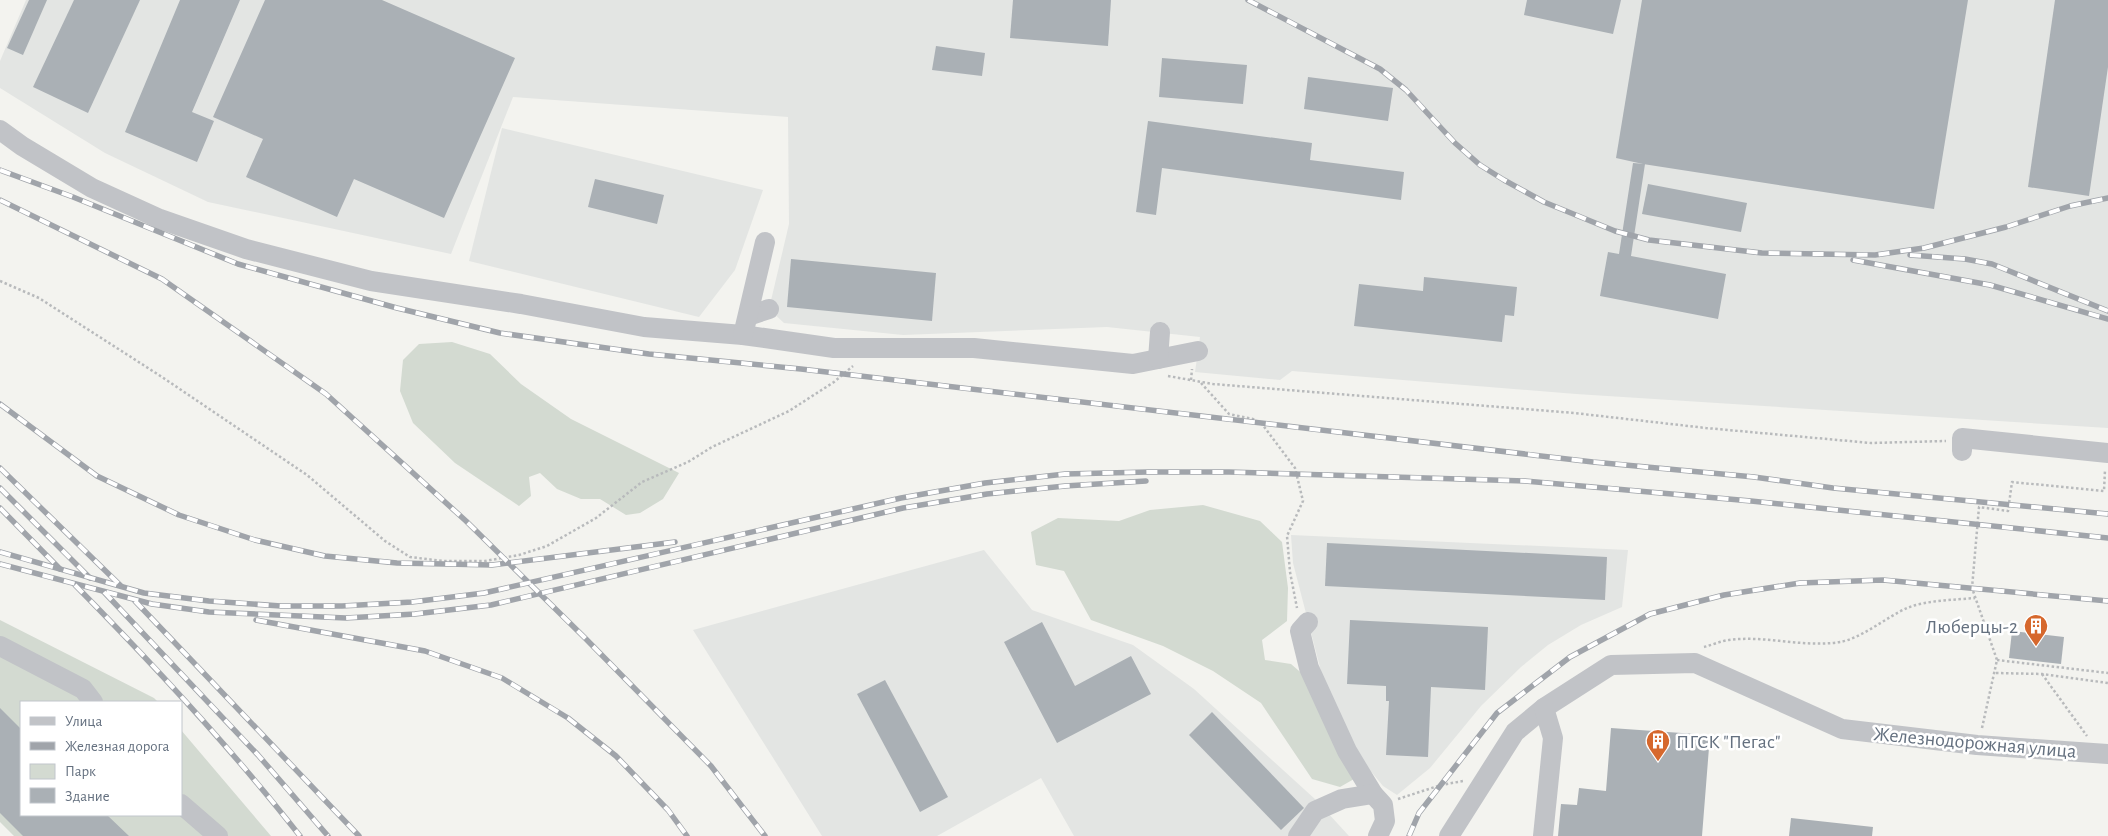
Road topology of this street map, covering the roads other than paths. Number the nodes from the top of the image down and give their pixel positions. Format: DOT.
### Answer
graph roads {
  1 [pos="0,130"];
  2 [pos="765,242"];
  3 [pos="769,308"];
  4 [pos="748,316"];
  5 [pos="1160,332"];
  6 [pos="743,335"];
  7 [pos="1198,351"];
  8 [pos="1162,367"];
  9 [pos="1962,444"];
  10 [pos="2107,452"];
  11 [pos="1304,626"];
  12 [pos="0,646"];
  13 [pos="92,701"];
  14 [pos="1544,708"];
  15 [pos="2104,754"];
  16 [pos="1378,799"];
  17 [pos="182,805"];
  18 [pos="218,836"];
  19 [pos="1298,836"];
  20 [pos="1378,836"];
  21 [pos="1449,836"];
  22 [pos="1544,836"];
  1 -- 6 [label="street"];
  2 -- 4 [label="street"];
  3 -- 4 [label="street"];
  4 -- 6 [label="street"];
  5 -- 8 [label="street"];
  6 -- 8 [label="street"];
  7 -- 8 [label="street"];
  9 -- 10 [label="street"];
  11 -- 16 [label="street"];
  12 -- 13 [label="street"];
  14 -- 15 [label="street, Железнодорожная улица"];
  14 -- 21 [label="street, Железнодорожная улица"];
  14 -- 22 [label="street"];
  16 -- 19 [label="street"];
  16 -- 20 [label="street"];
  17 -- 18 [label="street"];
}
